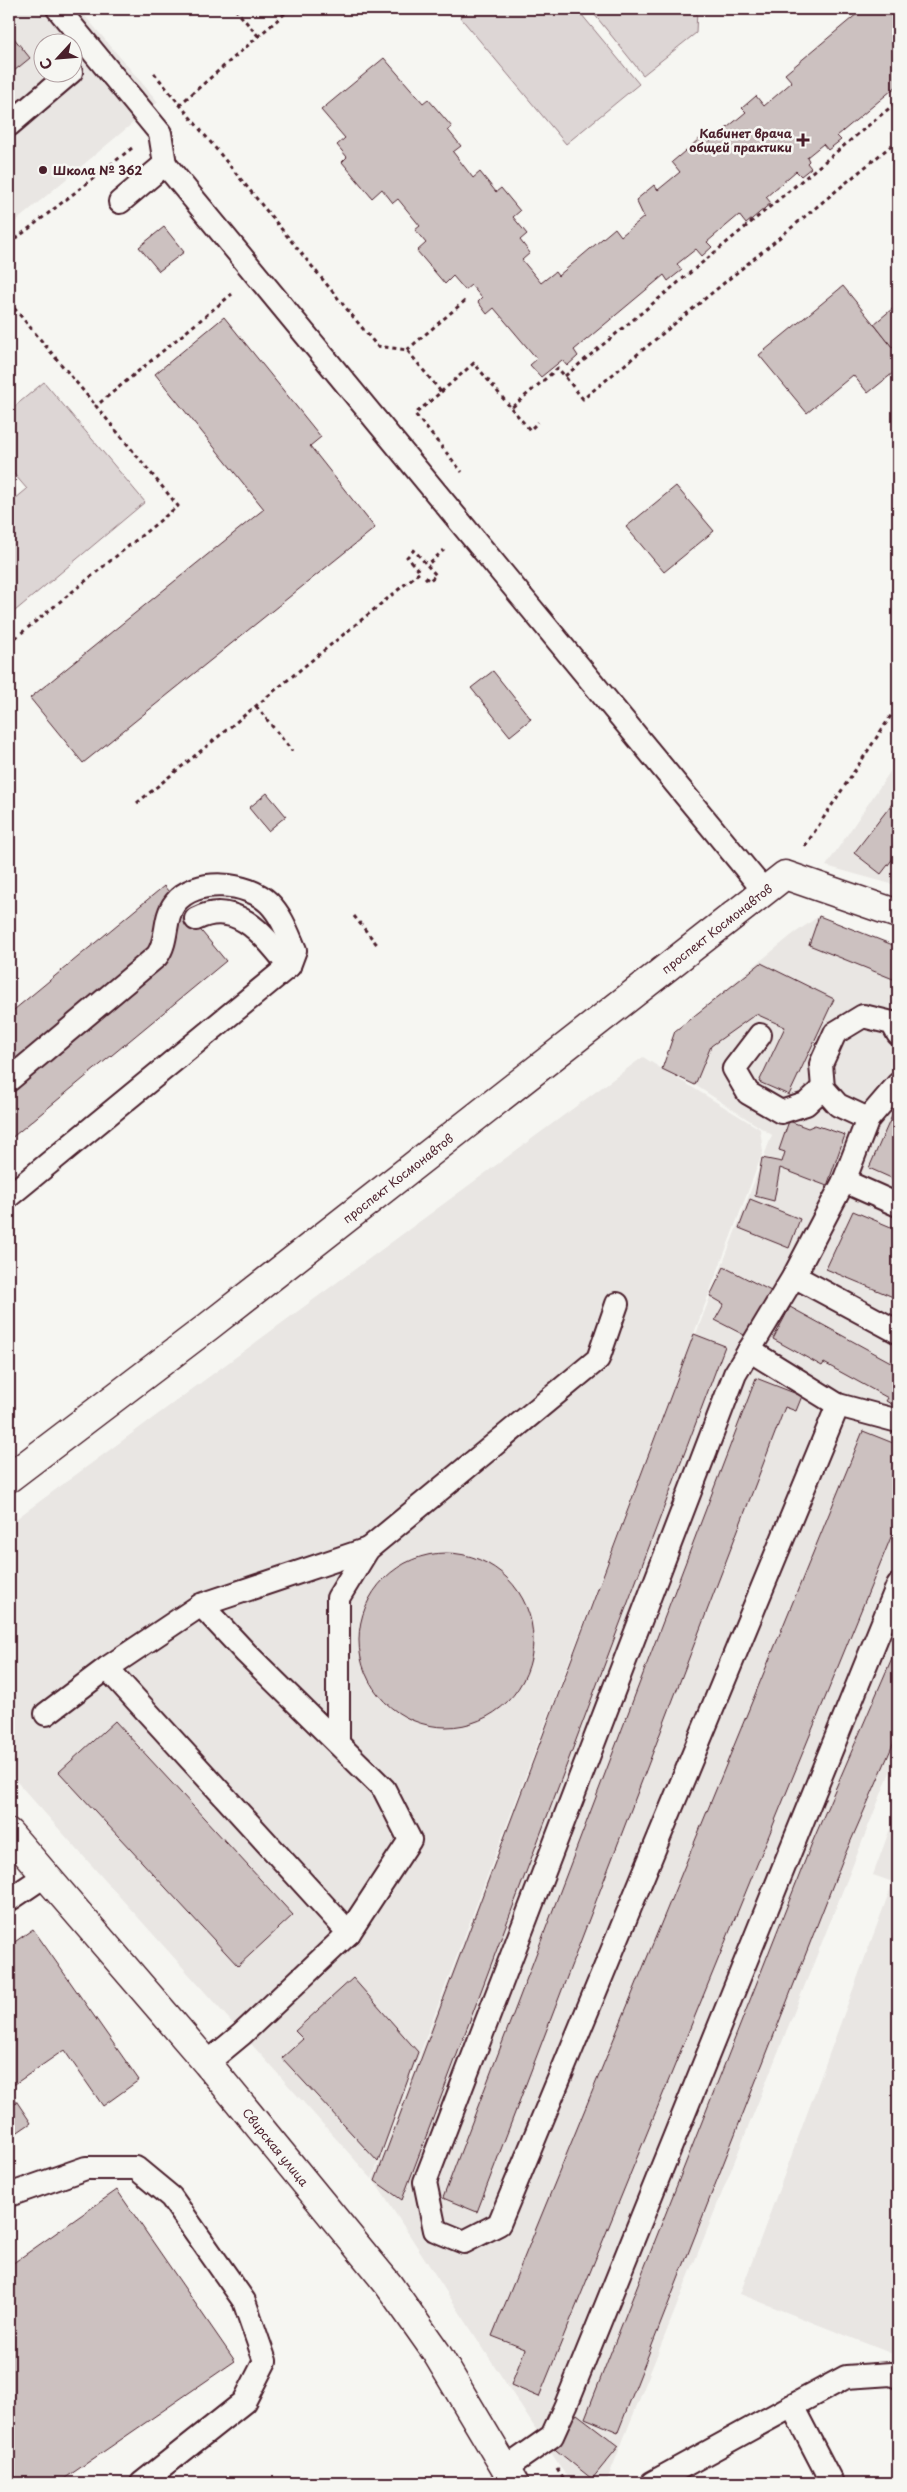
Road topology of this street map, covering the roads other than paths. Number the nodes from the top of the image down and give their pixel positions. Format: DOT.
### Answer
graph roads {
  1 [pos="58,9"];
  2 [pos="94,53"];
  3 [pos="82,63"];
  4 [pos="60,82"];
  5 [pos="9,125"];
  6 [pos="165,164"];
  7 [pos="120,202"];
  8 [pos="765,892"];
  9 [pos="898,914"];
  10 [pos="196,920"];
  11 [pos="289,966"];
  12 [pos="896,1026"];
  13 [pos="760,1035"];
  14 [pos="9,1080"];
  15 [pos="898,1084"];
  16 [pos="823,1088"];
  17 [pos="868,1118"];
  18 [pos="844,1181"];
  19 [pos="9,1196"];
  20 [pos="898,1205"];
  21 [pos="794,1276"];
  22 [pos="617,1304"];
  23 [pos="898,1332"];
  24 [pos="749,1350"];
  25 [pos="838,1404"];
  26 [pos="898,1421"];
  27 [pos="9,1478"];
  28 [pos="368,1549"];
  29 [pos="898,1584"];
  30 [pos="201,1605"];
  31 [pos="107,1668"];
  32 [pos="46,1714"];
  33 [pos="338,1743"];
  34 [pos="9,1833"];
  35 [pos="46,1875"];
  36 [pos="9,1900"];
  37 [pos="349,1933"];
  38 [pos="207,2063"];
  39 [pos="9,2195"];
  40 [pos="898,2377"];
  41 [pos="792,2406"];
  42 [pos="510,2476"];
  43 [pos="142,2483"];
  44 [pos="652,2483"];
  45 [pos="832,2483"];
  1 -- 2 [label="lane"];
  2 -- 3 [label="lane"];
  2 -- 6 [label="lane"];
  4 -- 5 [label="lane"];
  6 -- 7 [label="lane"];
  6 -- 8 [label="lane"];
  8 -- 9 [label="street, проспект Космонавтов"];
  8 -- 27 [label="street, проспект Космонавтов"];
  10 -- 11 [label="lane"];
  11 -- 14 [label="lane"];
  11 -- 19 [label="lane"];
  12 -- 16 [label="lane"];
  13 -- 16 [label="lane"];
  15 -- 17 [label="lane"];
  16 -- 17 [label="lane"];
  17 -- 18 [label="lane"];
  18 -- 20 [label="lane"];
  18 -- 21 [label="lane"];
  21 -- 23 [label="lane"];
  21 -- 24 [label="lane"];
  22 -- 28 [label="lane"];
  24 -- 25 [label="lane"];
  24 -- 25 [label="lane"];
  25 -- 26 [label="lane"];
  28 -- 30 [label="lane"];
  28 -- 33 [label="lane"];
  29 -- 42 [label="lane"];
  30 -- 31 [label="lane"];
  30 -- 33 [label="lane"];
  31 -- 32 [label="lane"];
  31 -- 37 [label="lane"];
  33 -- 37 [label="lane"];
  34 -- 35 [label="street, Свирская улица"];
  35 -- 36 [label="lane"];
  35 -- 38 [label="street, Свирская улица"];
  37 -- 38 [label="lane"];
  38 -- 42 [label="street, Свирская улица"];
  39 -- 43 [label="lane"];
  40 -- 41 [label="lane"];
  41 -- 44 [label="lane"];
  41 -- 45 [label="lane"];
}
